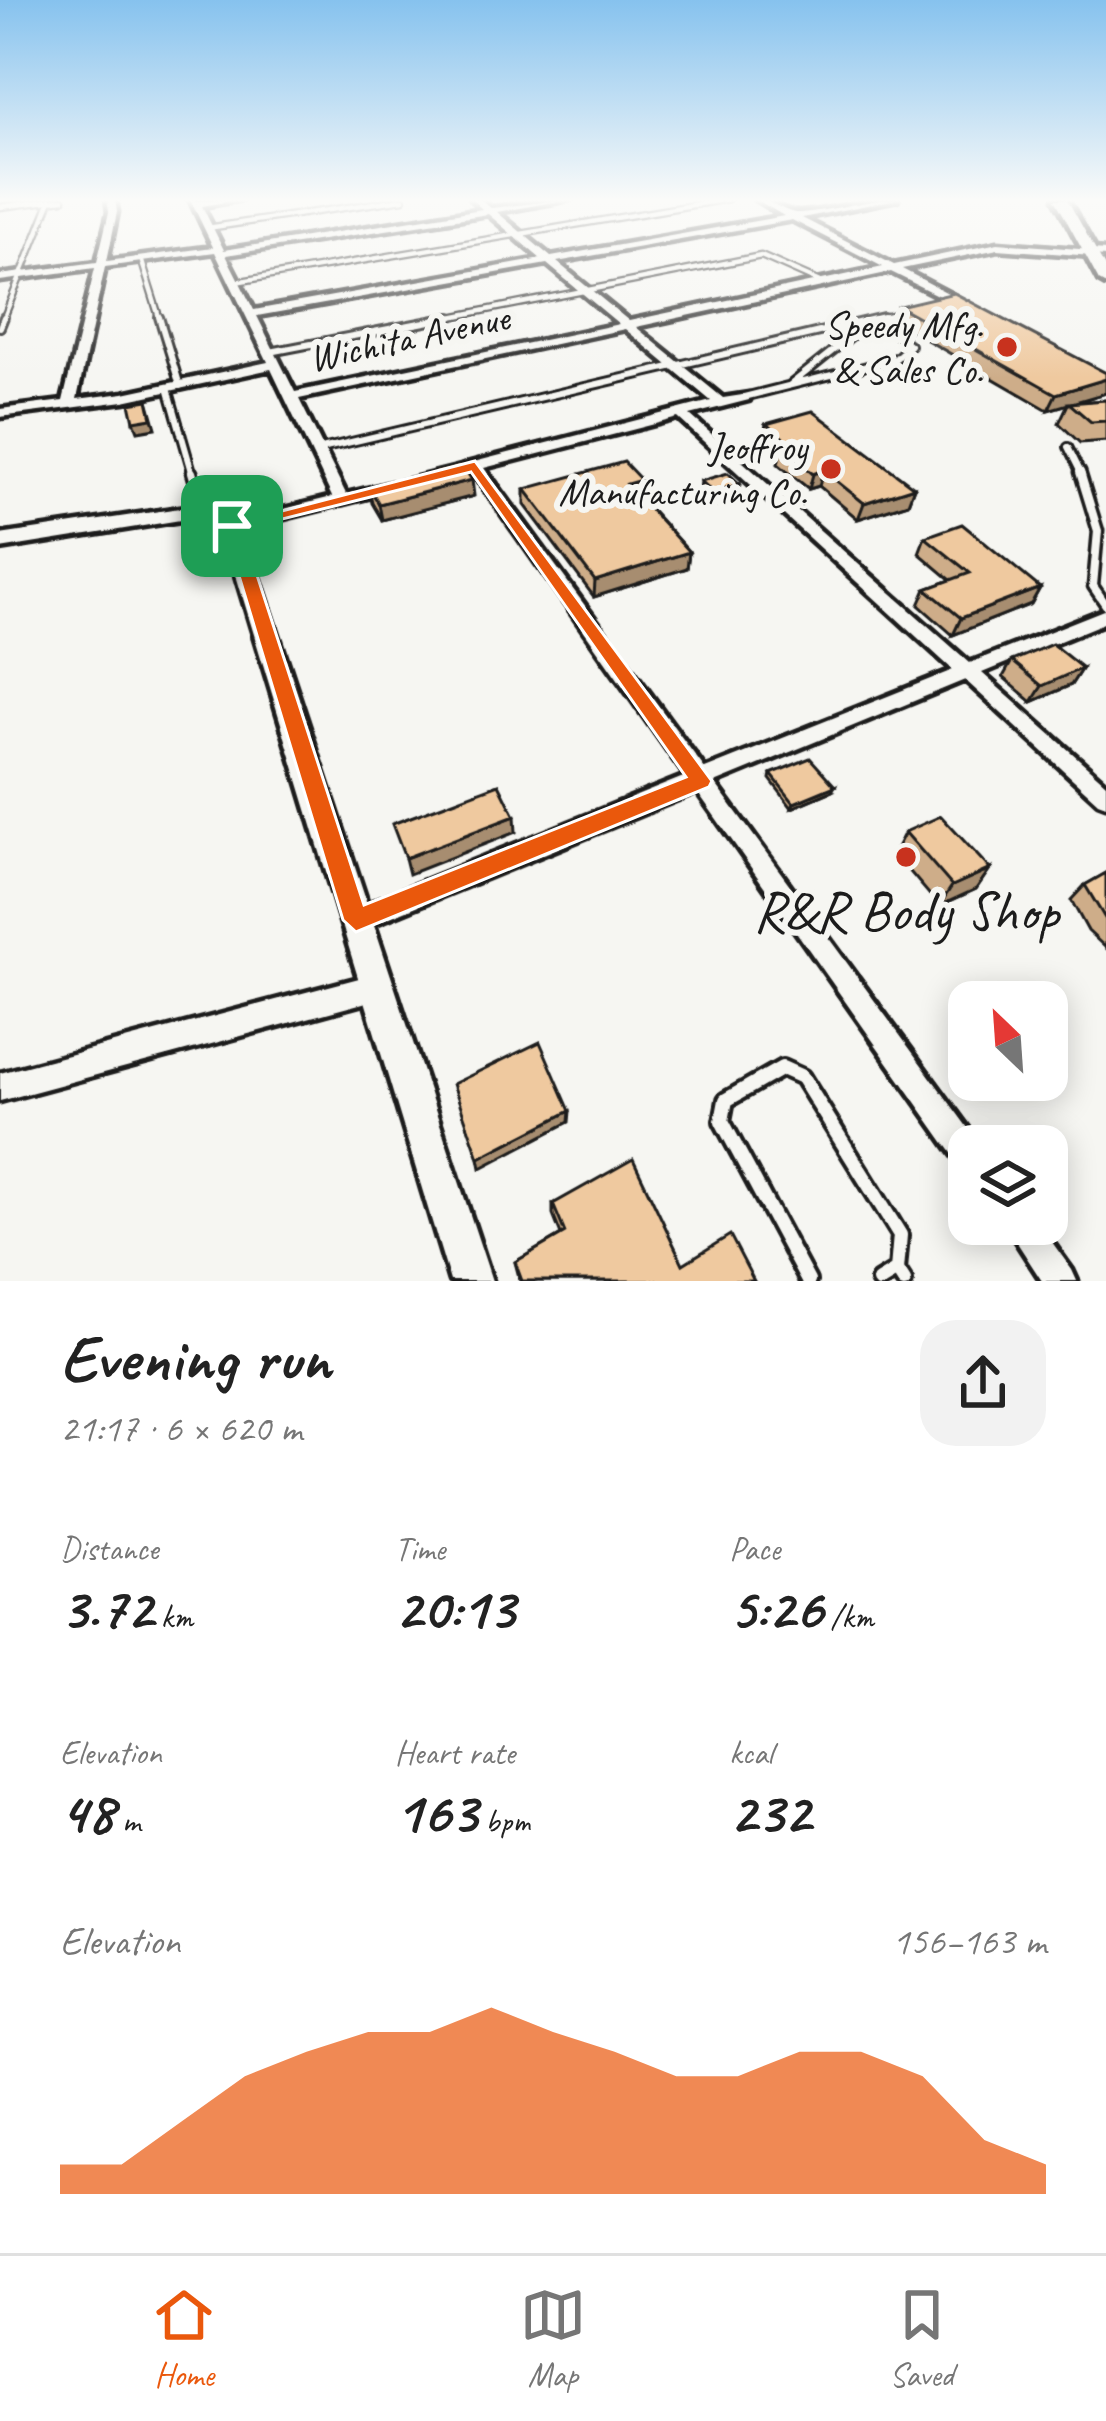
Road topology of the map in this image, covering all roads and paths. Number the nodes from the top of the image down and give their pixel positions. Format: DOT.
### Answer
graph roads {
  1 [pos="28,259"];
  2 [pos="103,259"];
  3 [pos="165,259"];
  4 [pos="223,259"];
  5 [pos="372,259"];
  6 [pos="546,259"];
  7 [pos="561,259"];
  8 [pos="747,259"];
  9 [pos="779,259"];
  10 [pos="875,259"];
  11 [pos="937,259"];
  12 [pos="549,261"];
  13 [pos="142,262"];
  14 [pos="102,268"];
  15 [pos="893,268"];
  16 [pos="21,276"];
  17 [pos="0,278"];
  18 [pos="235,282"];
  19 [pos="822,284"];
  20 [pos="585,290"];
  21 [pos="954,300"];
  22 [pos="932,305"];
  23 [pos="909,310"];
  24 [pos="975,310"];
  25 [pos="251,314"];
  26 [pos="626,325"];
  27 [pos="0,326"];
  28 [pos="273,358"];
  29 [pos="674,365"];
  30 [pos="790,385"];
  31 [pos="174,387"];
  32 [pos="291,397"];
  33 [pos="744,397"];
  34 [pos="721,403"];
  35 [pos="69,404"];
  36 [pos="0,413"];
  37 [pos="680,413"];
  38 [pos="1069,447"];
  39 [pos="317,450"];
  40 [pos="408,483"];
  41 [pos="341,500"];
  42 [pos="218,519"];
  43 [pos="0,542"];
  44 [pos="1106,605"];
  45 [pos="1106,615"];
  46 [pos="966,671"];
  47 [pos="701,781"];
  48 [pos="1106,796"];
  49 [pos="356,920"];
  50 [pos="378,986"];
  51 [pos="0,1087"];
  52 [pos="949,1125"];
  53 [pos="1032,1245"];
  54 [pos="900,1275"];
  55 [pos="1051,1277"];
  56 [pos="471,1281"];
  57 [pos="808,1281"];
  58 [pos="879,1281"];
  1 -- 16 [label="lane"];
  2 -- 14 [label="street"];
  3 -- 13 [label="street"];
  4 -- 18 [label="street"];
  5 -- 18 [label="lane"];
  6 -- 12 [label="street"];
  7 -- 12 [label="street"];
  8 -- 20 [label="lane"];
  9 -- 19 [label="lane"];
  10 -- 15 [label="street"];
  11 -- 15 [label="street, Wichita Avenue"];
  12 -- 20 [label="street"];
  12 -- 25 [label="street"];
  13 -- 14 [label="street"];
  13 -- 31 [label="lane"];
  14 -- 16 [label="street"];
  14 -- 35 [label="street"];
  15 -- 19 [label="street, Wichita Avenue"];
  15 -- 21 [label="street"];
  16 -- 17 [label="street"];
  16 -- 27 [label="lane"];
  18 -- 25 [label="street"];
  19 -- 26 [label="street, Wichita Avenue"];
  20 -- 26 [label="street"];
  20 -- 28 [label="lane"];
  21 -- 22 [label="lane"];
  21 -- 24 [label="street"];
  23 -- 29 [label="lane"];
  25 -- 28 [label="street"];
  26 -- 29 [label="street"];
  26 -- 32 [label="street, Wichita Avenue"];
  28 -- 31 [label="street, Wichita Avenue"];
  28 -- 32 [label="street"];
  29 -- 34 [label="street"];
  29 -- 39 [label="lane"];
  30 -- 30 [label="lane"];
  30 -- 33 [label="lane"];
  31 -- 35 [label="street, Wichita Avenue"];
  31 -- 42 [label="lane"];
  32 -- 39 [label="street"];
  33 -- 34 [label="street"];
  34 -- 37 [label="street"];
  35 -- 36 [label="street, Wichita Avenue"];
  37 -- 46 [label="street"];
  37 -- 47 [label="street"];
  38 -- 44 [label="lane"];
  39 -- 41 [label="street"];
  40 -- 41 [label="street"];
  41 -- 42 [label="street"];
  42 -- 43 [label="street"];
  42 -- 49 [label="street"];
  45 -- 46 [label="street"];
  46 -- 47 [label="street"];
  46 -- 48 [label="street"];
  47 -- 49 [label="street"];
  47 -- 52 [label="street"];
  49 -- 50 [label="street"];
  50 -- 51 [label="street"];
  50 -- 56 [label="street"];
  53 -- 55 [label="street"];
  54 -- 57 [label="lane"];
  54 -- 58 [label="lane"];
}
